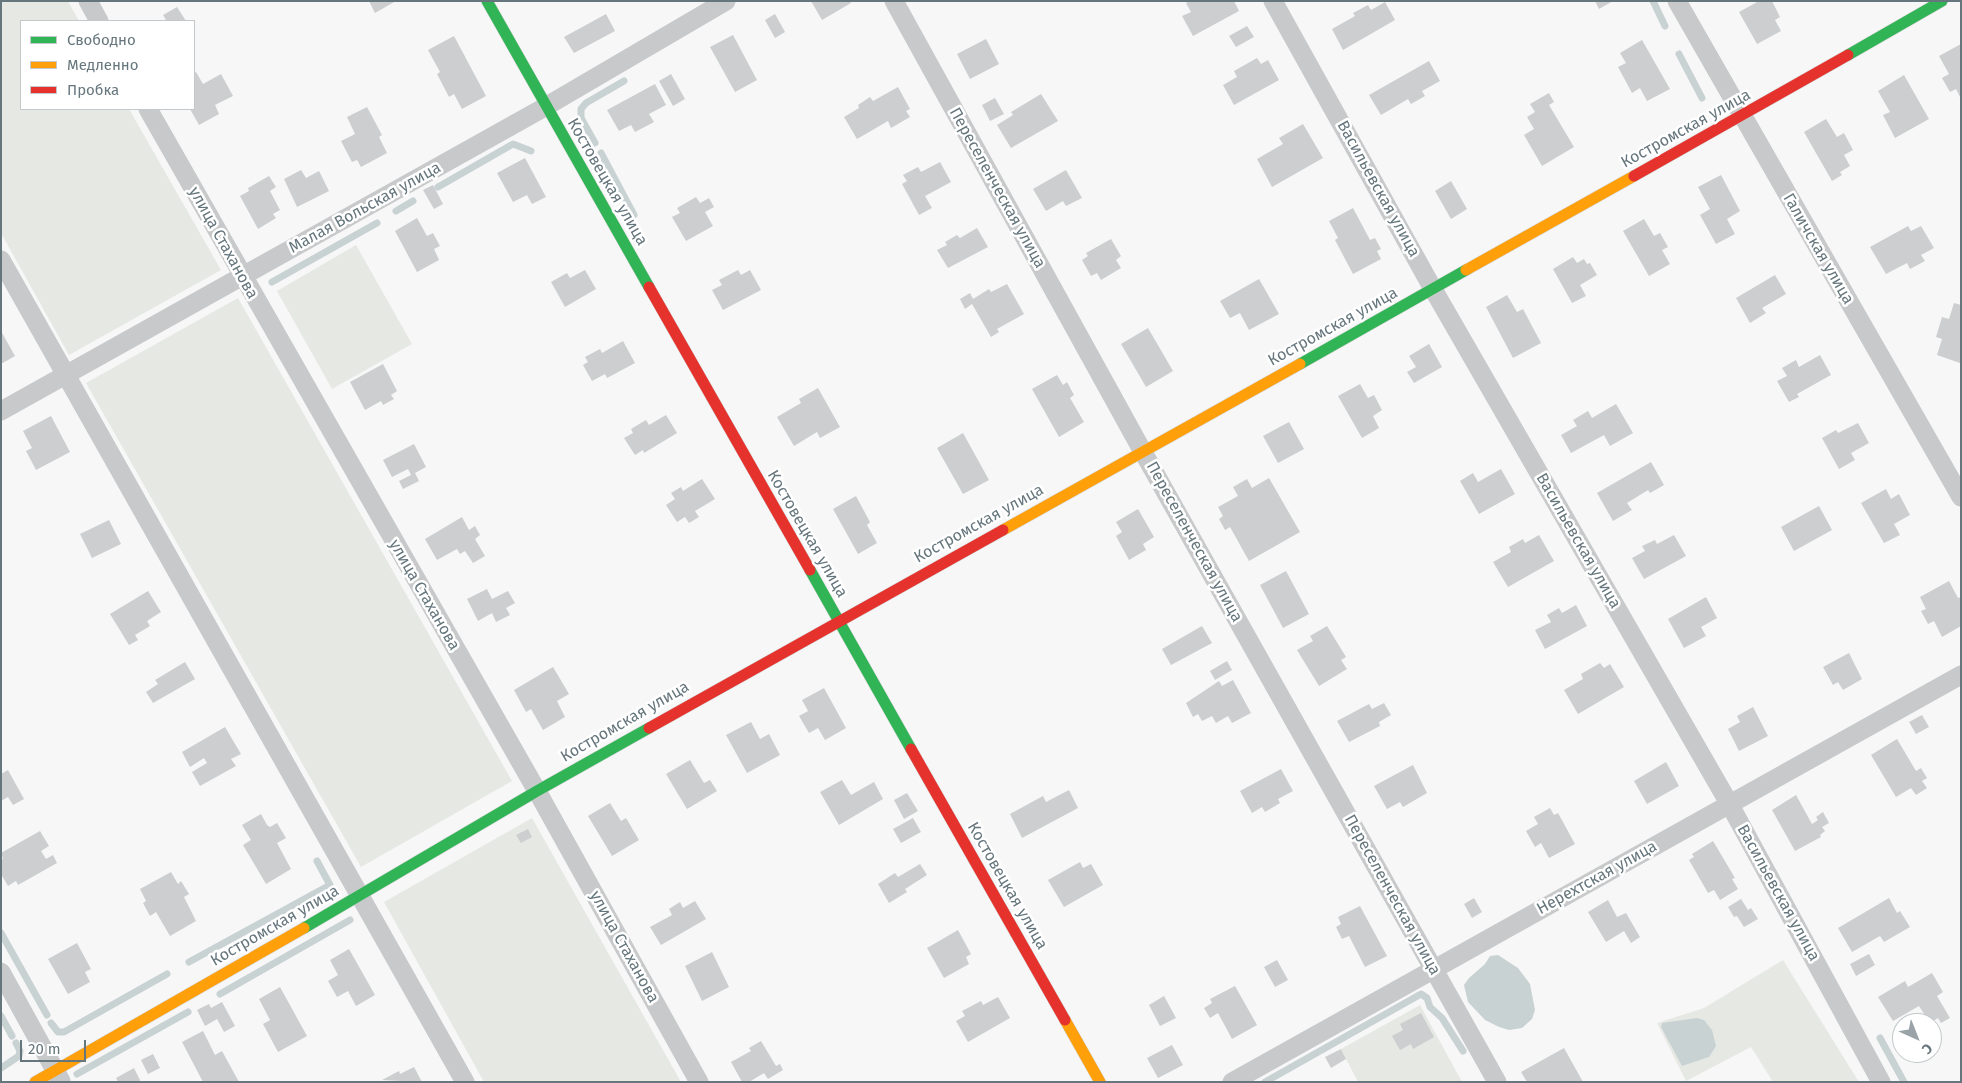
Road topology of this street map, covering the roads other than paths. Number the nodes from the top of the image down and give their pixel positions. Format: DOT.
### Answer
graph roads {
  1 [pos="88,1"];
  2 [pos="487,1"];
  3 [pos="726,1"];
  4 [pos="894,1"];
  5 [pos="1274,1"];
  6 [pos="1677,1"];
  7 [pos="1942,1"];
  8 [pos="98,20"];
  9 [pos="545,107"];
  10 [pos="149,110"];
  11 [pos="1742,116"];
  12 [pos="1,260"];
  13 [pos="242,278"];
  14 [pos="1433,289"];
  15 [pos="66,376"];
  16 [pos="1,411"];
  17 [pos="1144,452"];
  18 [pos="1961,497"];
  19 [pos="837,621"];
  20 [pos="1961,675"];
  21 [pos="537,791"];
  22 [pos="1730,805"];
  23 [pos="361,896"];
  24 [pos="1434,968"];
  25 [pos="1,972"];
  26 [pos="59,1076"];
  27 [pos="35,1082"];
  28 [pos="465,1082"];
  29 [pos="700,1082"];
  30 [pos="1100,1082"];
  31 [pos="1232,1082"];
  32 [pos="1497,1082"];
  33 [pos="1881,1082"];
  1 -- 8 [label="street"];
  2 -- 9 [label="street, Костовецкая улица"];
  3 -- 9 [label="street, Малая Вольская улица"];
  4 -- 17 [label="street, Переселенческая улица"];
  5 -- 14 [label="street, Васильевская улица"];
  6 -- 11 [label="street, Галичская улица"];
  7 -- 11 [label="street, Костромская улица"];
  9 -- 13 [label="street, Малая Вольская улица"];
  9 -- 19 [label="street, Костовецкая улица"];
  10 -- 13 [label="street, улица Стаханова"];
  11 -- 14 [label="street, Костромская улица"];
  11 -- 18 [label="street, Галичская улица"];
  12 -- 15 [label="street"];
  13 -- 15 [label="street, Малая Вольская улица"];
  13 -- 21 [label="street, улица Стаханова"];
  14 -- 17 [label="street, Костромская улица"];
  14 -- 22 [label="street, Васильевская улица"];
  15 -- 16 [label="street, Малая Вольская улица"];
  15 -- 23 [label="street"];
  17 -- 19 [label="street, Костромская улица"];
  17 -- 24 [label="street, Переселенческая улица"];
  19 -- 21 [label="street, Костромская улица"];
  19 -- 30 [label="street, Костовецкая улица"];
  20 -- 22 [label="street, Нерехтская улица"];
  21 -- 23 [label="street, Костромская улица"];
  21 -- 29 [label="street, улица Стаханова"];
  22 -- 24 [label="street, Нерехтская улица"];
  22 -- 33 [label="street, Васильевская улица"];
  23 -- 26 [label="street, Костромская улица"];
  23 -- 28 [label="street"];
  24 -- 31 [label="street, Нерехтская улица"];
  24 -- 32 [label="street, Переселенческая улица"];
  25 -- 26 [label="street"];
  26 -- 27 [label="street, Костромская улица"];
}
